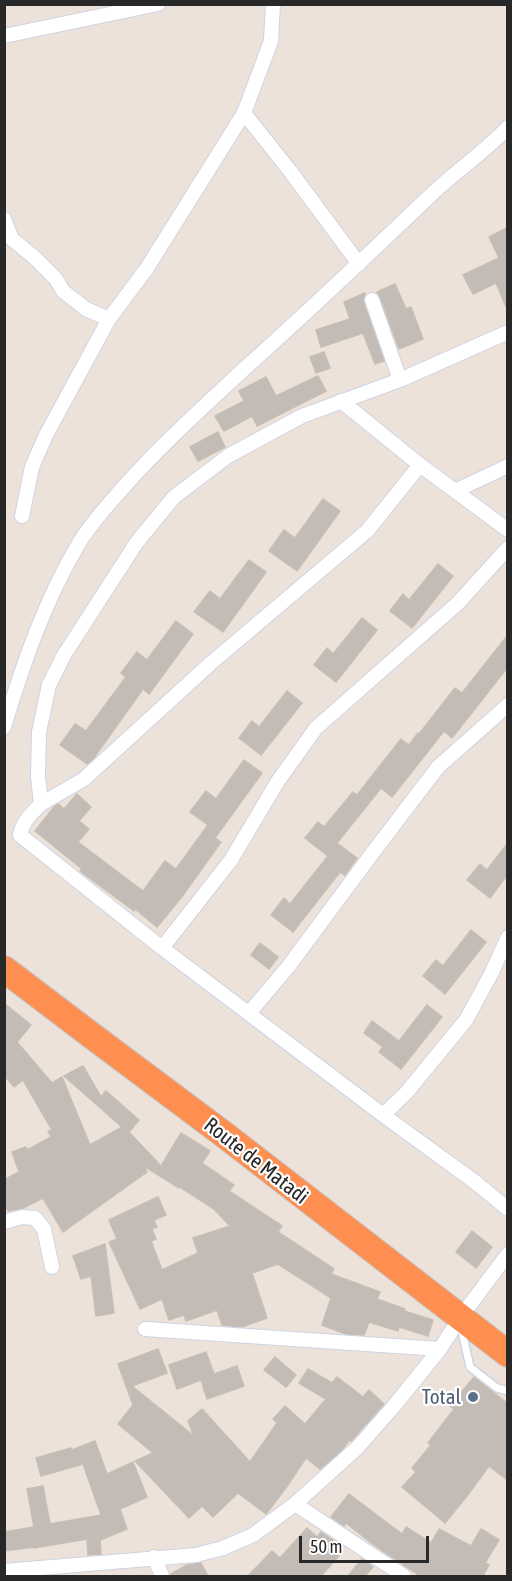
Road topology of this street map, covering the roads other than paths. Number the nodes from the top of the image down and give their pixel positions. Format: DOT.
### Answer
graph roads {
  1 [pos="158,4"];
  2 [pos="273,4"];
  3 [pos="4,36"];
  4 [pos="244,113"];
  5 [pos="507,127"];
  6 [pos="4,219"];
  7 [pos="8,239"];
  8 [pos="359,264"];
  9 [pos="372,300"];
  10 [pos="109,319"];
  11 [pos="507,332"];
  12 [pos="400,380"];
  13 [pos="341,401"];
  14 [pos="420,465"];
  15 [pos="507,466"];
  16 [pos="455,491"];
  17 [pos="22,516"];
  18 [pos="507,530"];
  19 [pos="507,548"];
  20 [pos="507,705"];
  21 [pos="4,727"];
  22 [pos="41,804"];
  23 [pos="507,937"];
  24 [pos="162,948"];
  25 [pos="4,969"];
  26 [pos="249,1013"];
  27 [pos="383,1115"];
  28 [pos="507,1209"];
  29 [pos="4,1222"];
  30 [pos="507,1254"];
  31 [pos="52,1267"];
  32 [pos="460,1318"];
  33 [pos="145,1329"];
  34 [pos="440,1349"];
  35 [pos="507,1354"];
  36 [pos="507,1391"];
  37 [pos="295,1504"];
  38 [pos="154,1557"];
  39 [pos="4,1571"];
  40 [pos="162,1576"];
  41 [pos="404,1576"];
  1 -- 3 [label="street"];
  2 -- 4 [label="street"];
  4 -- 8 [label="street"];
  4 -- 10 [label="street"];
  5 -- 8 [label="street"];
  6 -- 7 [label="street"];
  7 -- 10 [label="street"];
  8 -- 21 [label="street"];
  9 -- 12 [label="street"];
  10 -- 17 [label="street"];
  11 -- 12 [label="street"];
  12 -- 13 [label="street"];
  13 -- 14 [label="street"];
  13 -- 22 [label="street"];
  14 -- 16 [label="street"];
  14 -- 22 [label="street"];
  15 -- 16 [label="street"];
  16 -- 18 [label="street"];
  19 -- 24 [label="street"];
  20 -- 26 [label="street"];
  22 -- 24 [label="street"];
  23 -- 27 [label="street"];
  24 -- 26 [label="street"];
  25 -- 32 [label="highway, Route de Matadi"];
  26 -- 27 [label="street"];
  27 -- 28 [label="street"];
  29 -- 31 [label="street"];
  30 -- 32 [label="street"];
  32 -- 34 [label="street"];
  32 -- 35 [label="highway, Route de Matadi"];
  32 -- 36 [label="lane"];
  33 -- 34 [label="street"];
  34 -- 37 [label="street"];
  37 -- 38 [label="street"];
  37 -- 41 [label="street"];
  38 -- 39 [label="street"];
  38 -- 40 [label="street"];
}
